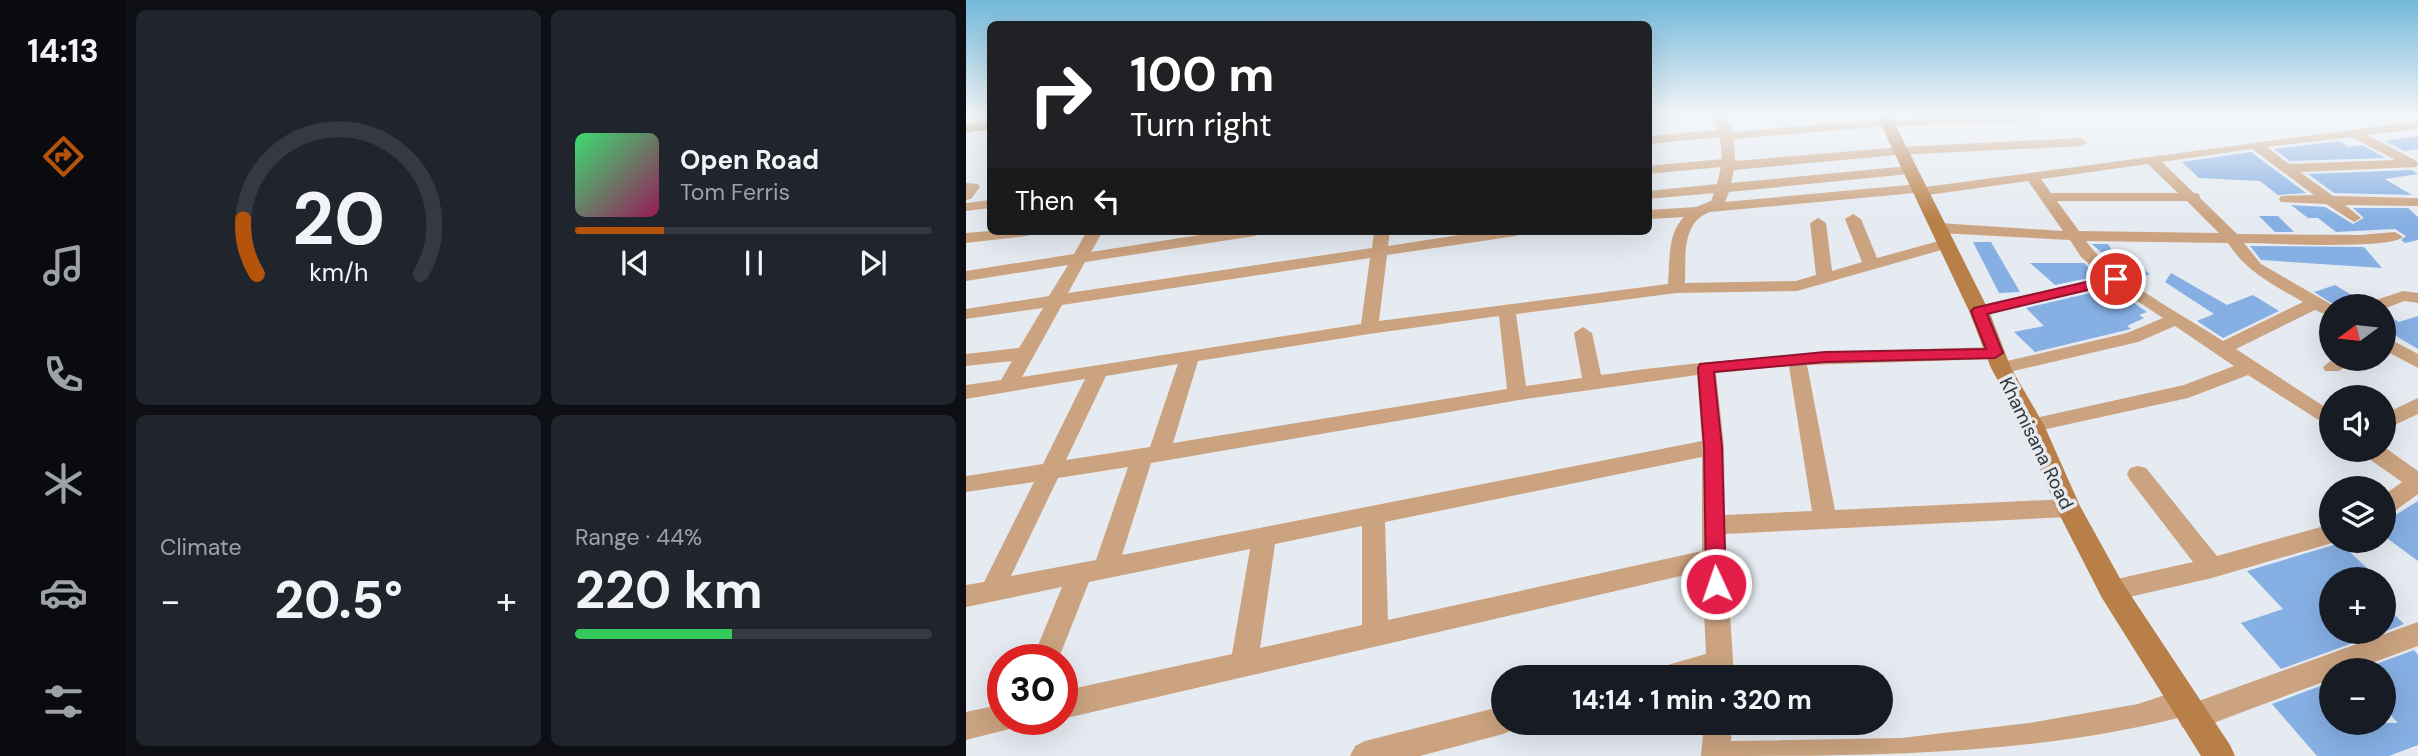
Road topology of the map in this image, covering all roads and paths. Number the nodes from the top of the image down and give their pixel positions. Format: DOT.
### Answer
graph roads {
  1 [pos="1729,149"];
  2 [pos="1900,149"];
  3 [pos="1949,149"];
  4 [pos="2228,149"];
  5 [pos="2261,149"];
  6 [pos="2384,149"];
  7 [pos="2153,161"];
  8 [pos="1729,164"];
  9 [pos="2415,166"];
  10 [pos="2287,168"];
  11 [pos="1652,170"];
  12 [pos="1910,170"];
  13 [pos="2033,178"];
  14 [pos="1724,186"];
  15 [pos="966,187"];
  16 [pos="1652,195"];
  17 [pos="966,196"];
  18 [pos="2048,197"];
  19 [pos="2194,197"];
  20 [pos="2286,199"];
  21 [pos="2331,201"];
  22 [pos="2418,202"];
  23 [pos="987,204"];
  24 [pos="966,206"];
  25 [pos="1705,209"];
  26 [pos="1652,215"];
  27 [pos="2354,218"];
  28 [pos="1853,219"];
  29 [pos="1818,223"];
  30 [pos="992,235"];
  31 [pos="1093,235"];
  32 [pos="1230,235"];
  33 [pos="1381,235"];
  34 [pos="1482,235"];
  35 [pos="1942,236"];
  36 [pos="2074,236"];
  37 [pos="2232,237"];
  38 [pos="2395,237"];
  39 [pos="966,238"];
  40 [pos="1379,253"];
  41 [pos="1079,259"];
  42 [pos="1872,266"];
  43 [pos="966,276"];
  44 [pos="2116,279"];
  45 [pos="1825,280"];
  46 [pos="1676,288"];
  47 [pos="2418,298"];
  48 [pos="2396,299"];
  49 [pos="1053,302"];
  50 [pos="2319,305"];
  51 [pos="2319,309"];
  52 [pos="1507,310"];
  53 [pos="1979,311"];
  54 [pos="966,314"];
  55 [pos="2175,319"];
  56 [pos="1369,328"];
  57 [pos="1583,333"];
  58 [pos="2221,349"];
  59 [pos="2396,349"];
  60 [pos="1026,353"];
  61 [pos="1190,357"];
  62 [pos="966,360"];
  63 [pos="1797,360"];
  64 [pos="1998,361"];
  65 [pos="2418,362"];
  66 [pos="2250,367"];
  67 [pos="1706,368"];
  68 [pos="1099,371"];
  69 [pos="1593,383"];
  70 [pos="1007,386"];
  71 [pos="1517,394"];
  72 [pos="968,395"];
  73 [pos="2418,405"];
  74 [pos="2319,413"];
  75 [pos="2396,417"];
  76 [pos="2033,425"];
  77 [pos="1713,447"];
  78 [pos="1150,454"];
  79 [pos="2389,462"];
  80 [pos="1051,472"];
  81 [pos="2138,474"];
  82 [pos="2418,482"];
  83 [pos="966,484"];
  84 [pos="2396,498"];
  85 [pos="2068,508"];
  86 [pos="1373,516"];
  87 [pos="1825,520"];
  88 [pos="1714,526"];
  89 [pos="1264,537"];
  90 [pos="2319,537"];
  91 [pos="1714,558"];
  92 [pos="2212,568"];
  93 [pos="1105,569"];
  94 [pos="1080,574"];
  95 [pos="2112,590"];
  96 [pos="992,591"];
  97 [pos="966,596"];
  98 [pos="1375,634"];
  99 [pos="2415,639"];
  100 [pos="1052,644"];
  101 [pos="1244,664"];
  102 [pos="1721,665"];
  103 [pos="1078,701"];
  104 [pos="2188,710"];
  105 [pos="987,721"];
  106 [pos="1491,723"];
  107 [pos="966,726"];
  108 [pos="1717,735"];
  109 [pos="1365,756"];
  110 [pos="1716,756"];
  111 [pos="1730,756"];
  112 [pos="2219,756"];
  1 -- 8 [label="street"];
  2 -- 12 [label="street, Khamisana Road"];
  3 -- 12 [label="street"];
  4 -- 7 [label="street"];
  5 -- 10 [label="street"];
  6 -- 9 [label="street"];
  7 -- 13 [label="street"];
  7 -- 19 [label="street"];
  8 -- 11 [label="street"];
  8 -- 12 [label="street"];
  8 -- 14 [label="street"];
  9 -- 10 [label="street"];
  10 -- 21 [label="street"];
  12 -- 13 [label="street"];
  12 -- 14 [label="street"];
  12 -- 25 [label="street"];
  12 -- 35 [label="street, Khamisana Road"];
  13 -- 18 [label="street"];
  14 -- 16 [label="street"];
  14 -- 25 [label="street"];
  15 -- 17 [label="street"];
  18 -- 19 [label="street"];
  18 -- 36 [label="street"];
  19 -- 37 [label="street"];
  20 -- 21 [label="street"];
  21 -- 22 [label="street"];
  21 -- 27 [label="street"];
  23 -- 24 [label="street"];
  25 -- 26 [label="street"];
  25 -- 46 [label="street"];
  28 -- 42 [label="street"];
  29 -- 45 [label="street"];
  30 -- 39 [label="street"];
  31 -- 41 [label="street"];
  32 -- 41 [label="street"];
  33 -- 40 [label="street"];
  34 -- 40 [label="street"];
  35 -- 36 [label="street"];
  35 -- 42 [label="street"];
  35 -- 53 [label="street, Khamisana Road"];
  36 -- 37 [label="street"];
  36 -- 44 [label="street"];
  37 -- 38 [label="street"];
  37 -- 50 [label="street"];
  40 -- 49 [label="street"];
  40 -- 56 [label="street"];
  41 -- 43 [label="street"];
  41 -- 49 [label="street"];
  42 -- 45 [label="street"];
  44 -- 53 [label="street"];
  44 -- 55 [label="street"];
  45 -- 46 [label="street"];
  46 -- 52 [label="street"];
  47 -- 48 [label="street"];
  49 -- 54 [label="street"];
  49 -- 60 [label="street"];
  51 -- 58 [label="street"];
  52 -- 56 [label="street"];
  52 -- 71 [label="street"];
  53 -- 64 [label="street, Khamisana Road"];
  55 -- 58 [label="street"];
  55 -- 64 [label="street"];
  56 -- 61 [label="street"];
  57 -- 69 [label="street"];
  58 -- 66 [label="street"];
  59 -- 65 [label="street"];
  60 -- 62 [label="street"];
  60 -- 70 [label="street"];
  61 -- 68 [label="street"];
  61 -- 78 [label="street"];
  63 -- 64 [label="street"];
  63 -- 67 [label="street"];
  63 -- 87 [label="street"];
  64 -- 76 [label="street, Khamisana Road"];
  66 -- 74 [label="street"];
  66 -- 76 [label="street"];
  67 -- 69 [label="street"];
  67 -- 77 [label="street"];
  68 -- 70 [label="street"];
  68 -- 80 [label="street"];
  69 -- 71 [label="street"];
  70 -- 72 [label="street"];
  71 -- 78 [label="street"];
  73 -- 75 [label="street"];
  76 -- 85 [label="street, Khamisana Road"];
  77 -- 86 [label="street"];
  77 -- 88 [label="street"];
  78 -- 80 [label="street"];
  78 -- 93 [label="street"];
  79 -- 82 [label="street"];
  80 -- 83 [label="street"];
  80 -- 96 [label="street"];
  81 -- 92 [label="street"];
  82 -- 84 [label="street"];
  85 -- 87 [label="street"];
  85 -- 95 [label="street, Khamisana Road"];
  86 -- 89 [label="street"];
  86 -- 98 [label="street"];
  87 -- 88 [label="street"];
  88 -- 91 [label="street"];
  89 -- 93 [label="street"];
  89 -- 101 [label="street"];
  90 -- 92 [label="street"];
  91 -- 98 [label="street"];
  91 -- 102 [label="street"];
  92 -- 95 [label="street"];
  93 -- 94 [label="street"];
  94 -- 96 [label="street"];
  94 -- 100 [label="street"];
  95 -- 104 [label="street, Khamisana Road"];
  96 -- 97 [label="street"];
  98 -- 101 [label="street"];
  99 -- 104 [label="street"];
  101 -- 103 [label="street"];
  104 -- 111 [label="street"];
  104 -- 112 [label="street, Khamisana Road"];
  105 -- 107 [label="street"];
  106 -- 109 [label="street"];
  108 -- 110 [label="street"];
}
